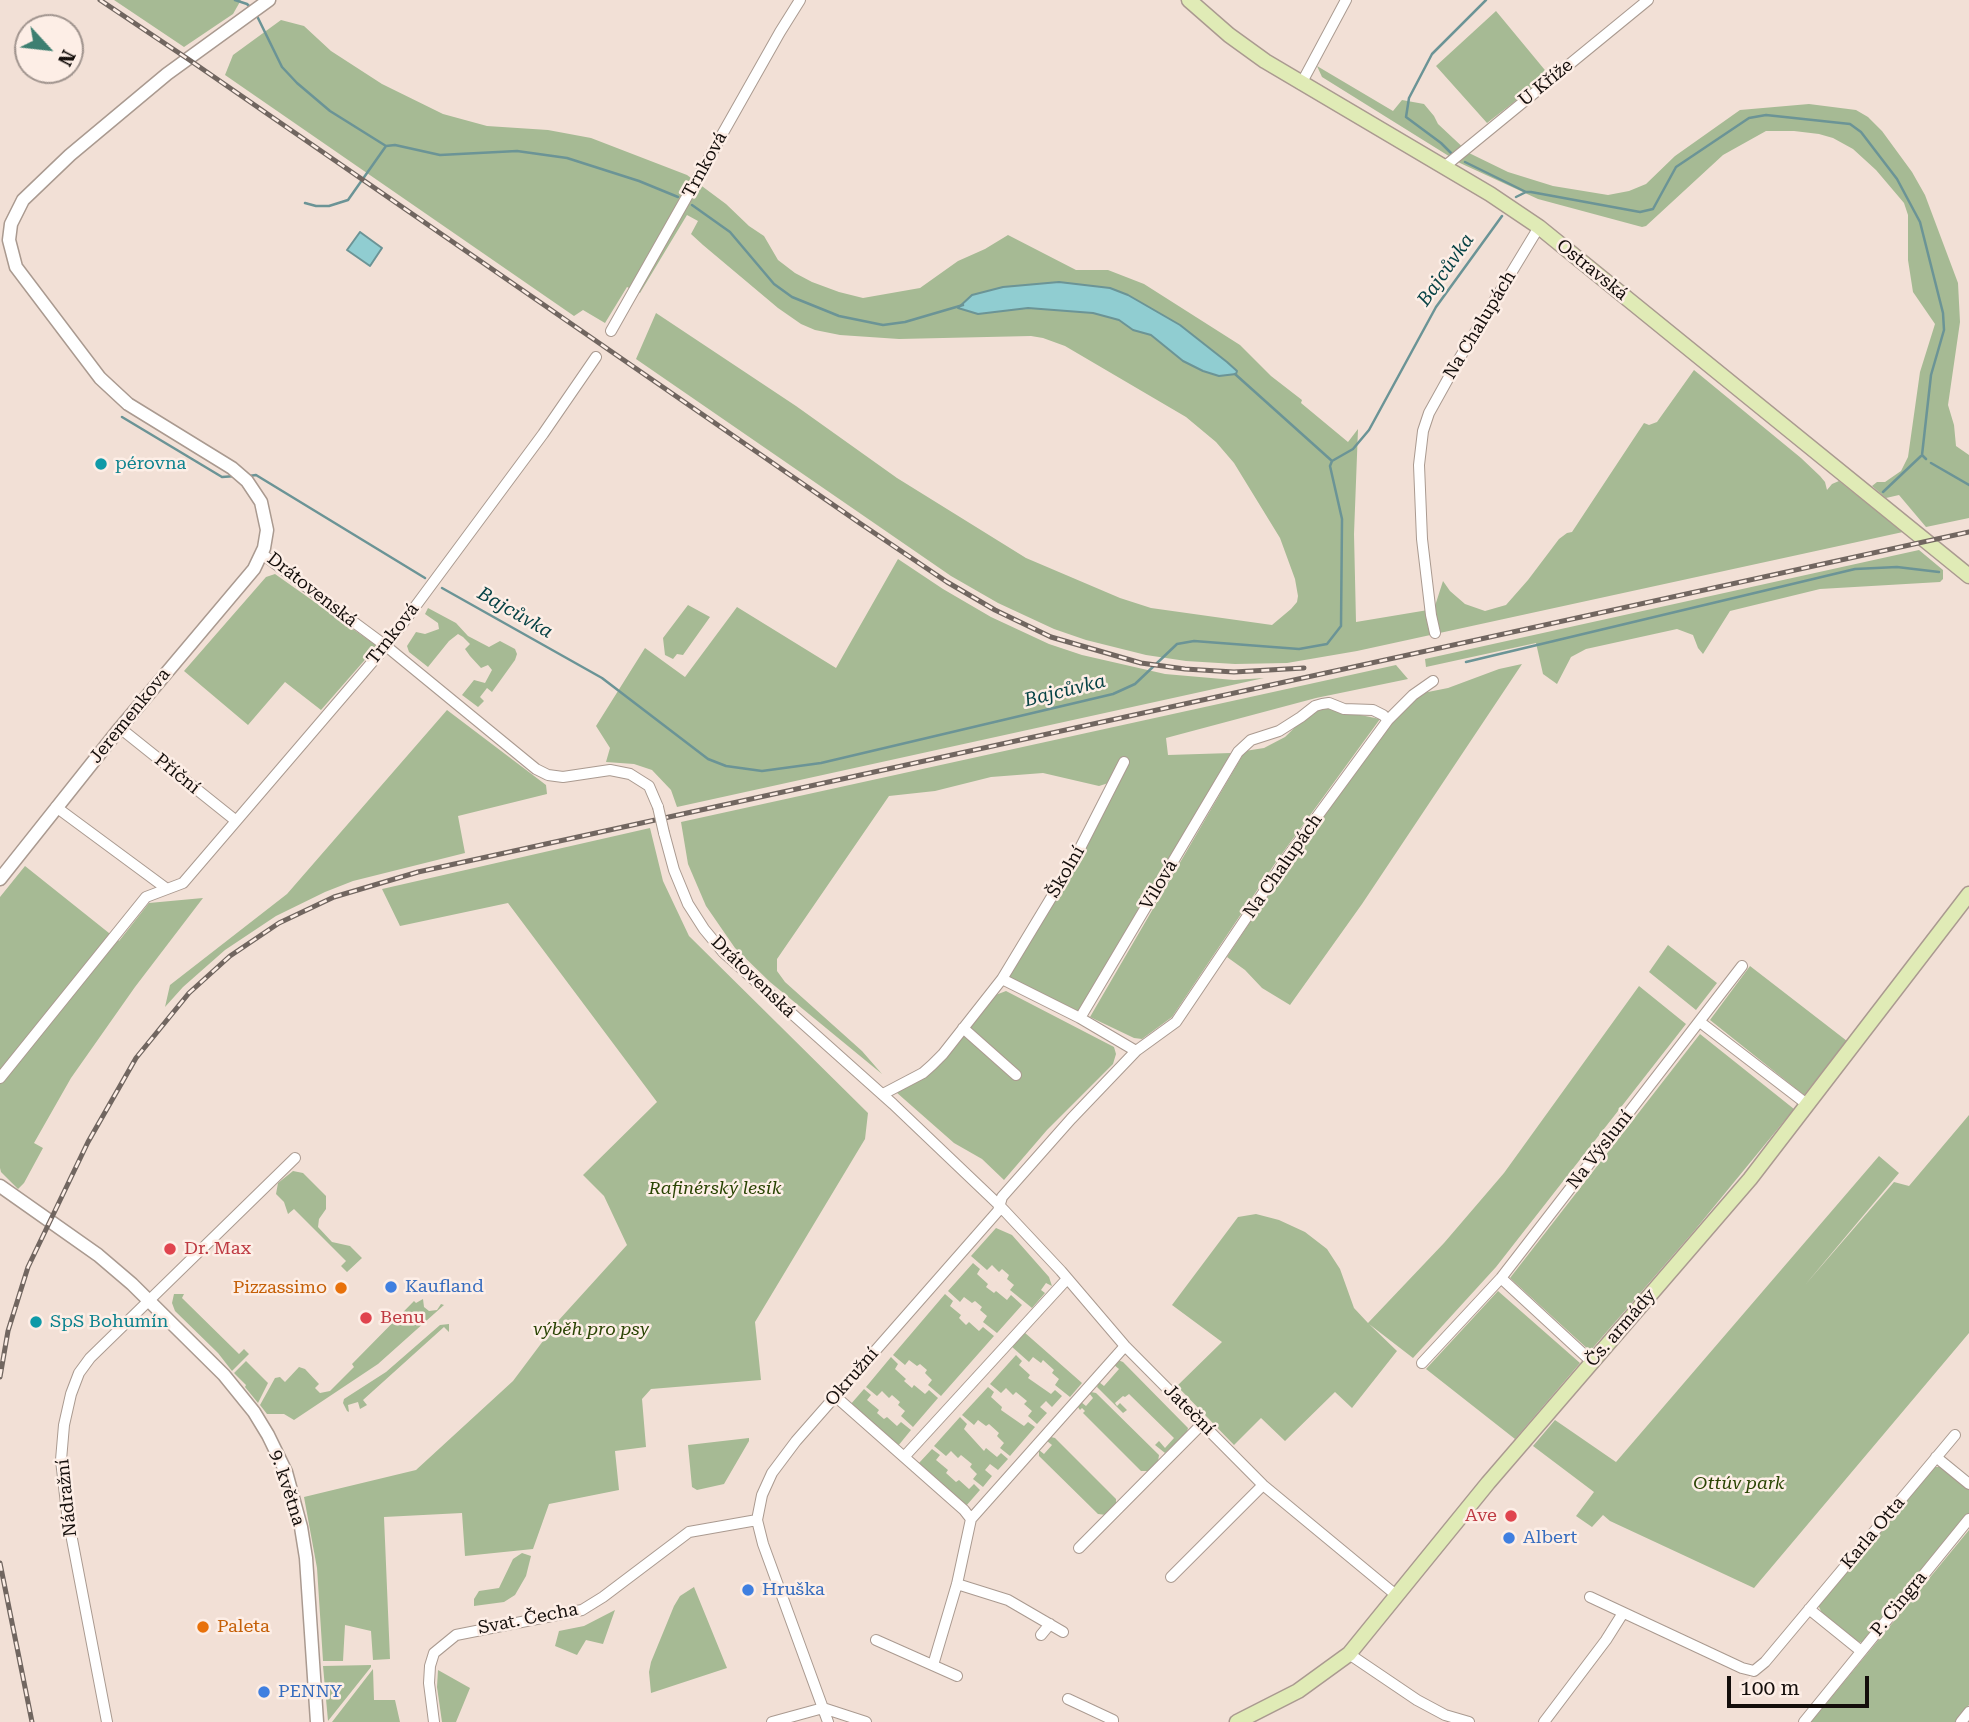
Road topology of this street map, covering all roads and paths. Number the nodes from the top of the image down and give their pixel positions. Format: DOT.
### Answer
graph roads {
  1 [pos="800,0"];
  2 [pos="1189,0"];
  3 [pos="1346,0"];
  4 [pos="1648,0"];
  5 [pos="258,7"];
  6 [pos="1301,84"];
  7 [pos="1444,167"];
  8 [pos="1539,227"];
  9 [pos="611,331"];
  10 [pos="596,357"];
  11 [pos="262,554"];
  12 [pos="1969,576"];
  13 [pos="1435,633"];
  14 [pos="386,646"];
  15 [pos="1433,681"];
  16 [pos="1388,720"];
  17 [pos="120,728"];
  18 [pos="1124,762"];
  19 [pos="56,807"];
  20 [pos="235,821"];
  21 [pos="0,879"];
  22 [pos="167,889"];
  23 [pos="1969,894"];
  24 [pos="1742,966"];
  25 [pos="1002,979"];
  26 [pos="1080,1018"];
  27 [pos="1700,1023"];
  28 [pos="963,1028"];
  29 [pos="1136,1051"];
  30 [pos="1016,1075"];
  31 [pos="0,1077"];
  32 [pos="883,1094"];
  33 [pos="1808,1105"];
  34 [pos="295,1158"];
  35 [pos="0,1186"];
  36 [pos="1000,1206"];
  37 [pos="1501,1278"];
  38 [pos="1068,1279"];
  39 [pos="149,1300"];
  40 [pos="1125,1346"];
  41 [pos="1592,1362"];
  42 [pos="1422,1363"];
  43 [pos="835,1396"];
  44 [pos="1202,1424"];
  45 [pos="1955,1435"];
  46 [pos="904,1457"];
  47 [pos="1936,1457"];
  48 [pos="1969,1484"];
  49 [pos="1263,1485"];
  50 [pos="971,1519"];
  51 [pos="1969,1519"];
  52 [pos="757,1520"];
  53 [pos="1079,1548"];
  54 [pos="1171,1577"];
  55 [pos="957,1584"];
  56 [pos="1396,1595"];
  57 [pos="1590,1597"];
  58 [pos="1810,1609"];
  59 [pos="1623,1613"];
  60 [pos="1050,1624"];
  61 [pos="1063,1632"];
  62 [pos="1041,1635"];
  63 [pos="876,1640"];
  64 [pos="1861,1651"];
  65 [pos="1349,1654"];
  66 [pos="933,1665"];
  67 [pos="957,1676"];
  68 [pos="1068,1699"];
  69 [pos="823,1708"];
  70 [pos="1969,1712"];
  71 [pos="1116,1721"];
  72 [pos="107,1722"];
  73 [pos="317,1722"];
  74 [pos="434,1722"];
  75 [pos="772,1722"];
  76 [pos="828,1722"];
  77 [pos="866,1722"];
  78 [pos="1237,1722"];
  79 [pos="1469,1722"];
  80 [pos="1544,1722"];
  81 [pos="1804,1722"];
  82 [pos="1961,1722"];
  1 -- 9 [label="street, Trnková"];
  2 -- 6 [label="main road, Ostravská"];
  3 -- 6 [label="street"];
  4 -- 7 [label="street, U Kříže"];
  5 -- 11 [label="street, Drátovenská"];
  6 -- 7 [label="main road, Ostravská"];
  7 -- 8 [label="main road, Ostravská"];
  8 -- 12 [label="main road, Ostravská"];
  8 -- 13 [label="street, Na Chalupách"];
  10 -- 14 [label="street, Trnková"];
  11 -- 14 [label="street, Drátovenská"];
  11 -- 17 [label="street, Jeremenkova"];
  14 -- 20 [label="street, Trnková"];
  14 -- 32 [label="street, Drátovenská, bridge"];
  15 -- 16 [label="street, Na Chalupách"];
  16 -- 26 [label="street, Vilová"];
  16 -- 29 [label="street, Na Chalupách"];
  17 -- 19 [label="street, Jeremenkova"];
  17 -- 20 [label="street, Příční"];
  18 -- 25 [label="street, Školní"];
  19 -- 21 [label="street, Jeremenkova"];
  19 -- 22 [label="street"];
  20 -- 22 [label="street, Trnková"];
  22 -- 31 [label="street, Trnková"];
  23 -- 33 [label="main road, Čs. armády"];
  24 -- 27 [label="street, Na Výsluní"];
  25 -- 26 [label="street"];
  25 -- 28 [label="street, Školní"];
  26 -- 29 [label="street"];
  27 -- 33 [label="street"];
  27 -- 37 [label="street, Na Výsluní"];
  28 -- 30 [label="street"];
  28 -- 32 [label="street, Školní"];
  29 -- 36 [label="street, Na Chalupách"];
  32 -- 36 [label="street"];
  33 -- 41 [label="main road, Čs. armády"];
  34 -- 39 [label="street"];
  35 -- 39 [label="street, 9. května"];
  36 -- 38 [label="street, Jateční"];
  36 -- 43 [label="street, Okružní"];
  37 -- 41 [label="street"];
  37 -- 42 [label="street, Na Výsluní"];
  38 -- 40 [label="street, Jateční"];
  38 -- 46 [label="street"];
  39 -- 72 [label="street, Nádražní"];
  39 -- 73 [label="street, 9. května"];
  40 -- 44 [label="street, Jateční"];
  40 -- 50 [label="street"];
  41 -- 56 [label="main road, Čs. armády"];
  43 -- 46 [label="street"];
  43 -- 52 [label="street, Okružní"];
  44 -- 49 [label="street, Jateční"];
  44 -- 53 [label="street"];
  45 -- 47 [label="street, Karla Otta"];
  46 -- 50 [label="street"];
  47 -- 48 [label="street"];
  47 -- 58 [label="street, Karla Otta"];
  49 -- 54 [label="street"];
  49 -- 56 [label="street, Jateční"];
  50 -- 55 [label="street"];
  51 -- 64 [label="street, P. Cingra"];
  52 -- 69 [label="street"];
  52 -- 74 [label="street, Svat. Čecha"];
  55 -- 60 [label="street"];
  55 -- 66 [label="street"];
  56 -- 65 [label="main road, Čs. armády"];
  57 -- 59 [label="street, Karla Otta"];
  58 -- 59 [label="street, Karla Otta"];
  58 -- 64 [label="street"];
  59 -- 80 [label="street"];
  60 -- 61 [label="street"];
  60 -- 62 [label="street"];
  63 -- 66 [label="street"];
  64 -- 81 [label="street, P. Cingra"];
  65 -- 78 [label="main road, Čs. armády"];
  65 -- 79 [label="street"];
  66 -- 67 [label="street"];
  68 -- 71 [label="street"];
  69 -- 75 [label="street"];
  69 -- 76 [label="street"];
  69 -- 77 [label="street"];
  70 -- 82 [label="street"];
}
